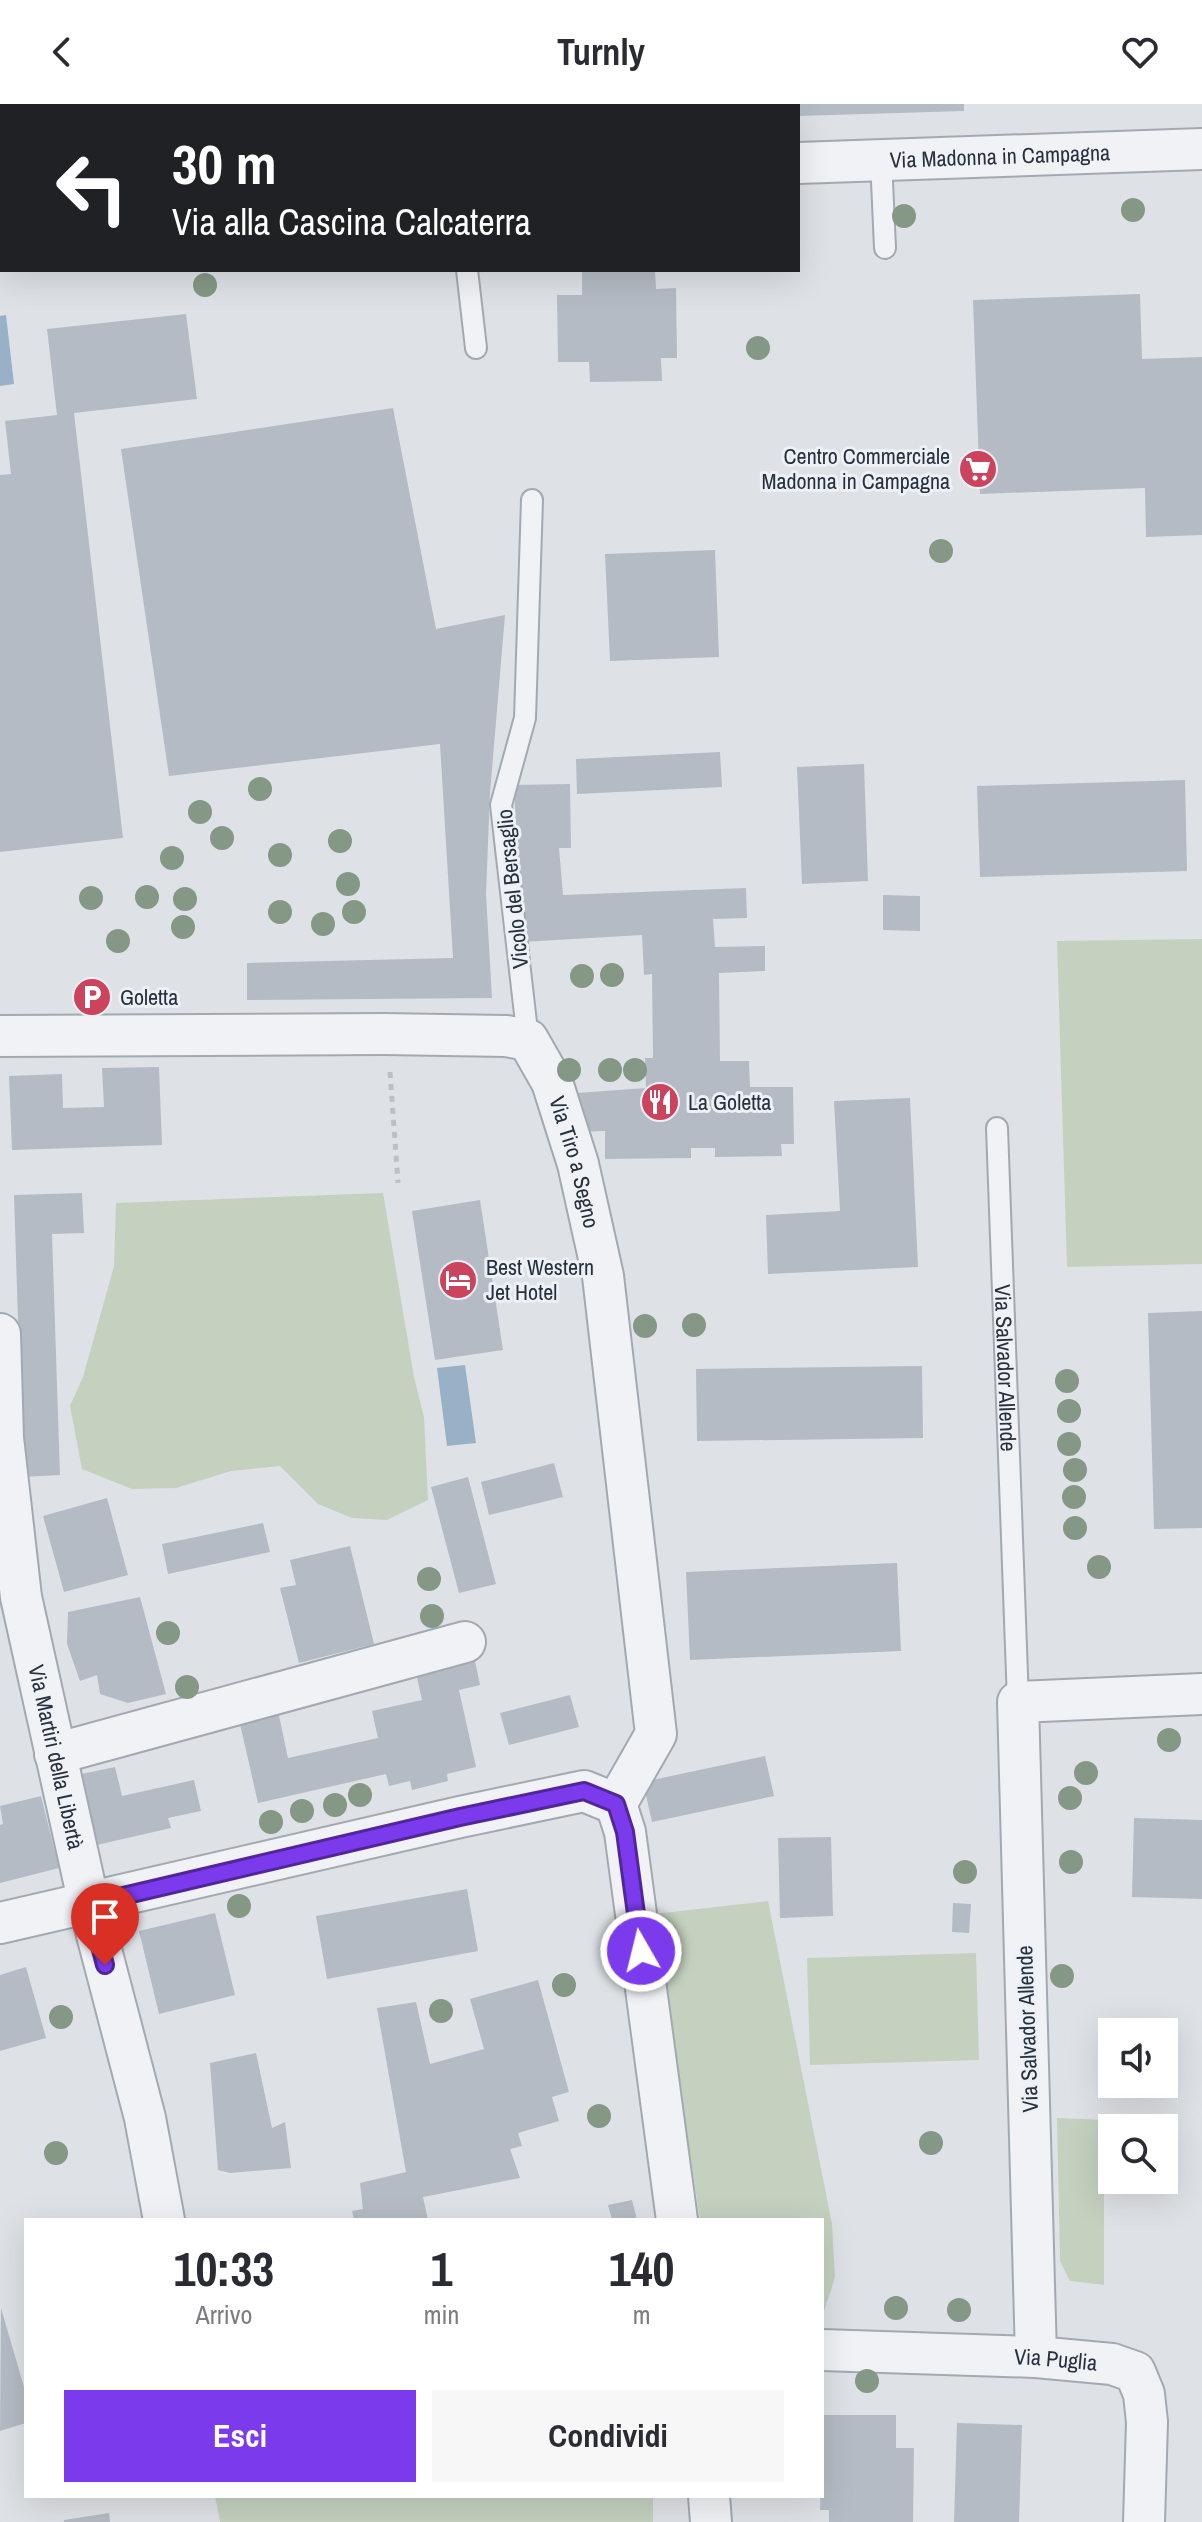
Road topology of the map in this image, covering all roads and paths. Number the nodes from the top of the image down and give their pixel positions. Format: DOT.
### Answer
graph roads {
  1 [pos="1202,149"];
  2 [pos="881,159"];
  3 [pos="800,163"];
  4 [pos="885,248"];
  5 [pos="467,272"];
  6 [pos="476,348"];
  7 [pos="532,500"];
  8 [pos="384,1034"];
  9 [pos="0,1036"];
  10 [pos="528,1040"];
  11 [pos="997,1128"];
  12 [pos="398,1183"];
  13 [pos="0,1334"];
  14 [pos="465,1642"];
  15 [pos="1202,1694"];
  16 [pos="1018,1702"];
  17 [pos="55,1754"];
  18 [pos="616,1804"];
  19 [pos="89,1904"];
  20 [pos="0,1923"];
  21 [pos="164,2218"];
  22 [pos="677,2218"];
  23 [pos="824,2350"];
  24 [pos="1036,2357"];
  25 [pos="709,2498"];
  26 [pos="711,2522"];
  27 [pos="1144,2522"];
  1 -- 2 [label="street, Via Madonna in Campagna"];
  2 -- 3 [label="street, Via Madonna in Campagna"];
  2 -- 4 [label="lane"];
  5 -- 6 [label="lane"];
  7 -- 10 [label="lane, Vicolo del Bersaglio"];
  8 -- 9 [label="street"];
  8 -- 10 [label="street"];
  8 -- 12 [label="path"];
  10 -- 18 [label="street, Via Tiro a Segno"];
  11 -- 16 [label="lane, Via Salvador Allende"];
  13 -- 17 [label="street, Via Martiri della Libertà"];
  14 -- 17 [label="street"];
  15 -- 16 [label="street"];
  16 -- 24 [label="street, Via Salvador Allende"];
  17 -- 19 [label="street, Via Martiri della Libertà"];
  18 -- 19 [label="street"];
  18 -- 22 [label="street"];
  19 -- 20 [label="street"];
  19 -- 21 [label="street, Via Martiri della Libertà"];
  23 -- 24 [label="street, Via Puglia"];
  24 -- 27 [label="street, Via Puglia"];
  25 -- 26 [label="street"];
}
